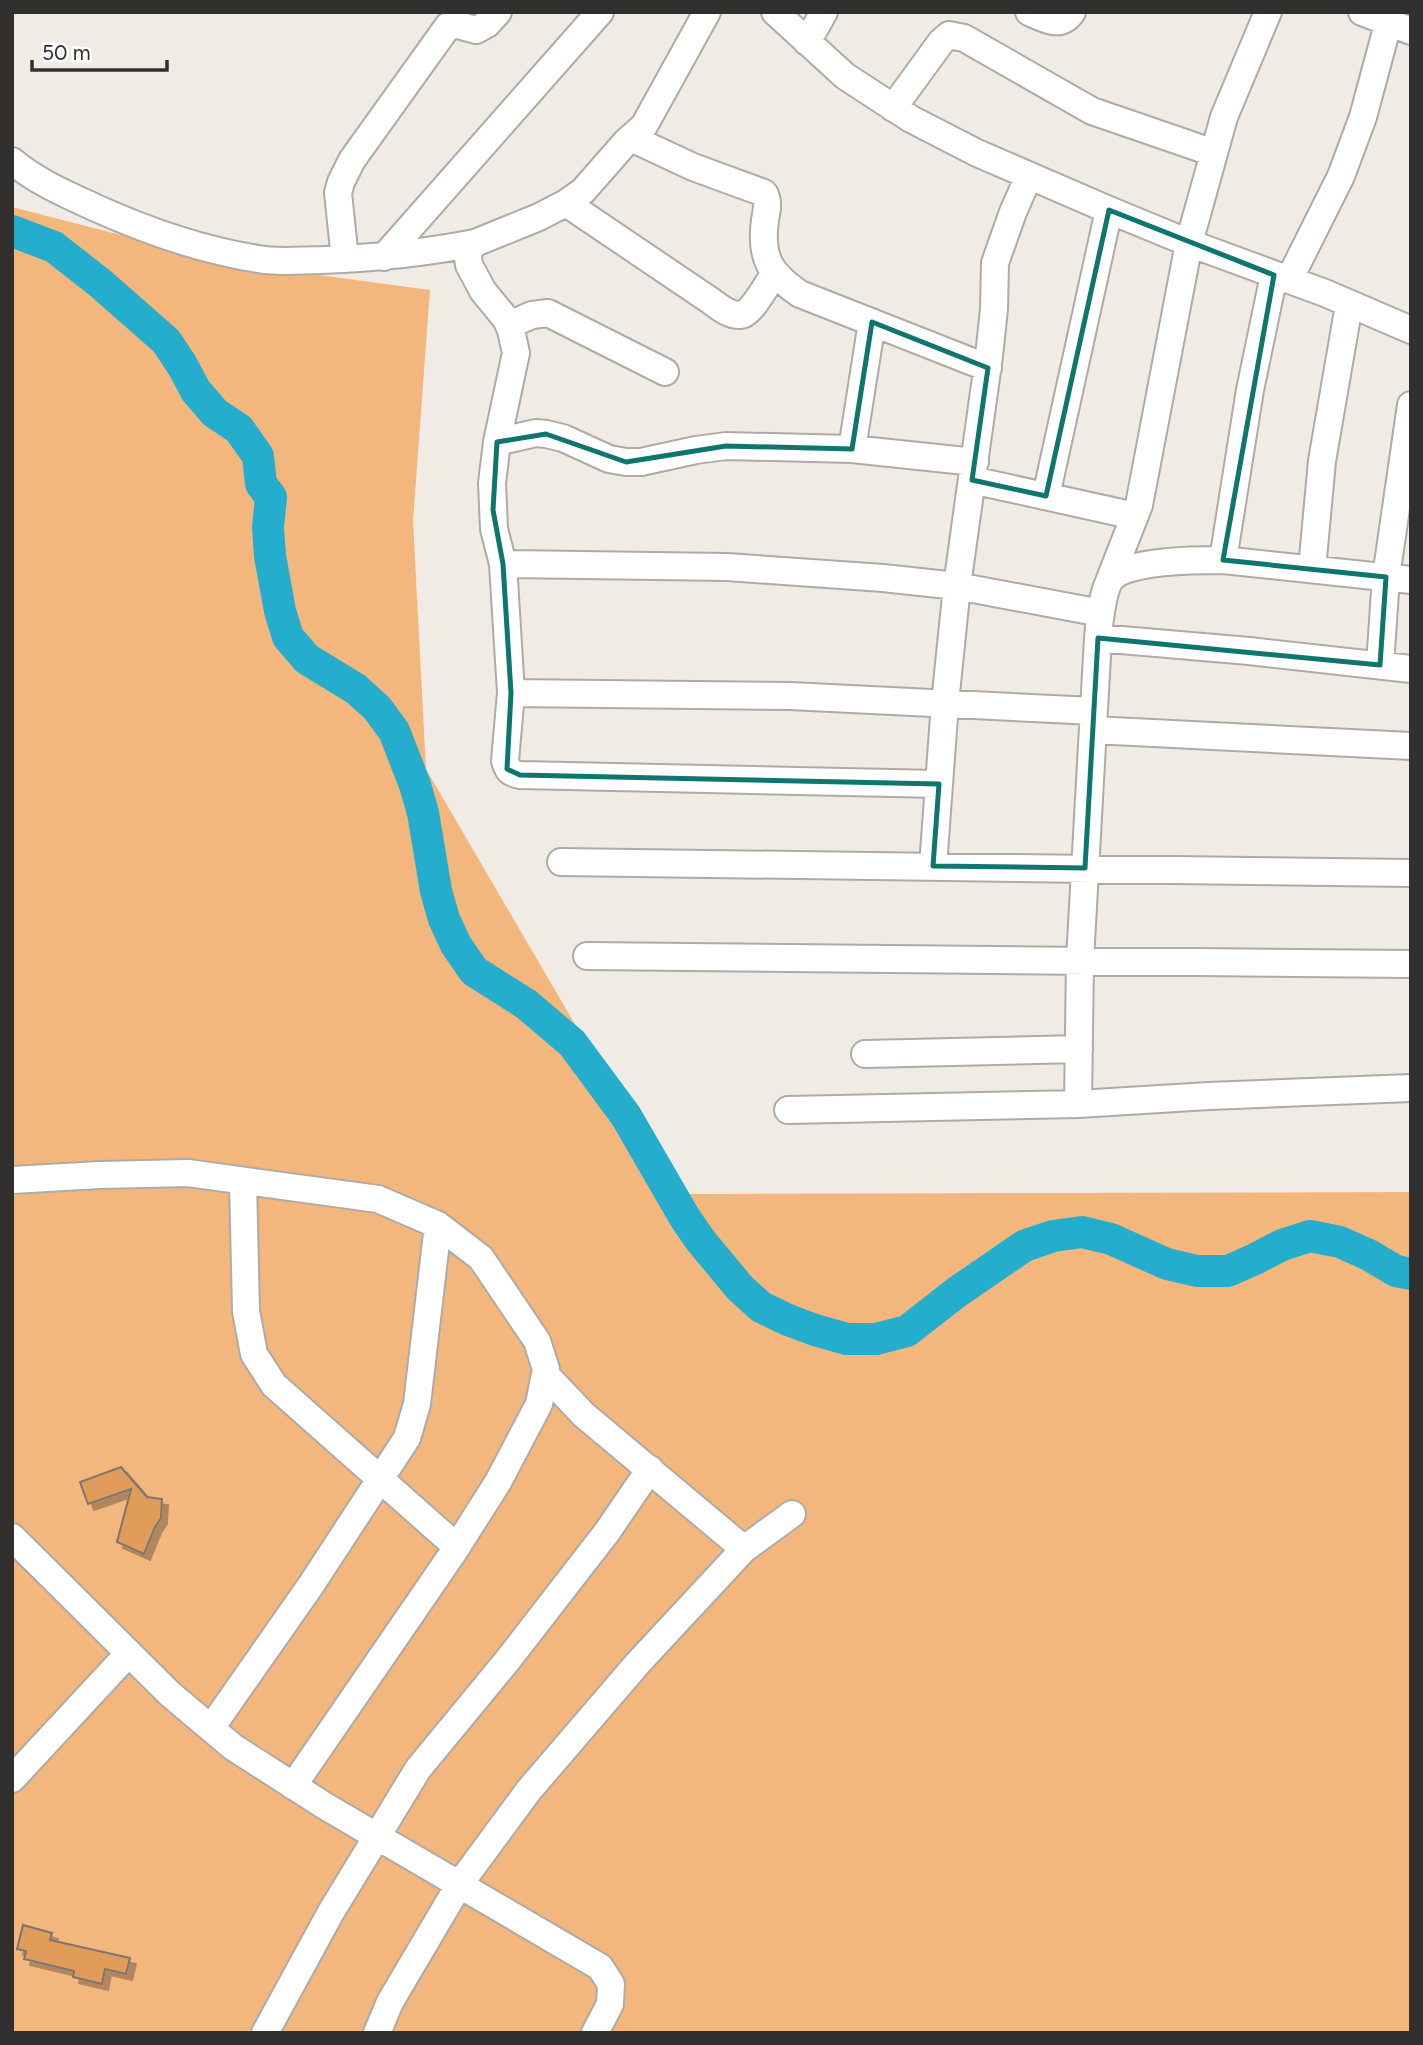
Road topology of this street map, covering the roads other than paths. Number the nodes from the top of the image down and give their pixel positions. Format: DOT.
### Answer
graph roads {
  1 [pos="498,12"];
  2 [pos="600,12"];
  3 [pos="707,12"];
  4 [pos="775,12"];
  5 [pos="824,12"];
  6 [pos="1029,12"];
  7 [pos="1072,12"];
  8 [pos="1268,12"];
  9 [pos="1387,20"];
  10 [pos="807,42"];
  11 [pos="893,108"];
  12 [pos="631,138"];
  13 [pos="1214,153"];
  14 [pos="12,161"];
  15 [pos="1029,176"];
  16 [pos="566,203"];
  17 [pos="1109,211"];
  18 [pos="475,243"];
  19 [pos="1189,243"];
  20 [pos="384,257"];
  21 [pos="345,259"];
  22 [pos="775,273"];
  23 [pos="1282,277"];
  24 [pos="1349,305"];
  25 [pos="872,322"];
  26 [pos="509,325"];
  27 [pos="1411,330"];
  28 [pos="988,368"];
  29 [pos="665,372"];
  30 [pos="1411,405"];
  31 [pos="497,442"];
  32 [pos="852,449"];
  33 [pos="1406,466"];
  34 [pos="973,471"];
  35 [pos="1046,496"];
  36 [pos="1135,516"];
  37 [pos="1223,560"];
  38 [pos="503,564"];
  39 [pos="1312,569"];
  40 [pos="1398,578"];
  41 [pos="1110,579"];
  42 [pos="957,586"];
  43 [pos="1099,626"];
  44 [pos="1380,666"];
  45 [pos="1411,669"];
  46 [pos="511,693"];
  47 [pos="945,703"];
  48 [pos="1093,720"];
  49 [pos="1411,746"];
  50 [pos="939,784"];
  51 [pos="561,862"];
  52 [pos="933,866"];
  53 [pos="1085,868"];
  54 [pos="1411,873"];
  55 [pos="587,956"];
  56 [pos="1080,960"];
  57 [pos="1411,964"];
  58 [pos="1079,1049"];
  59 [pos="865,1054"];
  60 [pos="1411,1088"];
  61 [pos="1078,1104"];
  62 [pos="788,1110"];
  63 [pos="12,1180"];
  64 [pos="243,1181"];
  65 [pos="438,1225"];
  66 [pos="545,1374"];
  67 [pos="650,1469"];
  68 [pos="380,1480"];
  69 [pos="792,1514"];
  70 [pos="12,1537"];
  71 [pos="457,1547"];
  72 [pos="744,1549"];
  73 [pos="129,1653"];
  74 [pos="211,1728"];
  75 [pos="12,1779"];
  76 [pos="293,1786"];
  77 [pos="376,1836"];
  78 [pos="459,1885"];
  79 [pos="265,2033"];
  80 [pos="377,2033"];
  81 [pos="595,2033"];
  1 -- 21 [label="street"];
  2 -- 20 [label="street"];
  3 -- 12 [label="street"];
  4 -- 10 [label="street"];
  5 -- 10 [label="street"];
  6 -- 7 [label="street"];
  8 -- 13 [label="street"];
  9 -- 23 [label="street"];
  10 -- 11 [label="street"];
  11 -- 13 [label="street"];
  11 -- 15 [label="street"];
  12 -- 16 [label="street"];
  12 -- 22 [label="street"];
  13 -- 19 [label="street"];
  14 -- 21 [label="street"];
  15 -- 17 [label="street"];
  15 -- 28 [label="street"];
  16 -- 18 [label="street"];
  16 -- 22 [label="street"];
  17 -- 19 [label="street"];
  17 -- 35 [label="street"];
  18 -- 20 [label="street"];
  18 -- 26 [label="street"];
  19 -- 23 [label="street"];
  19 -- 36 [label="street"];
  20 -- 21 [label="street"];
  22 -- 25 [label="street"];
  23 -- 24 [label="street"];
  23 -- 37 [label="street"];
  24 -- 27 [label="street"];
  24 -- 39 [label="street"];
  25 -- 28 [label="street"];
  25 -- 32 [label="street"];
  26 -- 29 [label="street"];
  26 -- 31 [label="street"];
  28 -- 34 [label="street"];
  30 -- 33 [label="street"];
  31 -- 32 [label="street"];
  31 -- 38 [label="street"];
  32 -- 34 [label="street"];
  33 -- 40 [label="street"];
  34 -- 35 [label="street"];
  34 -- 42 [label="street"];
  35 -- 36 [label="street"];
  36 -- 41 [label="street"];
  37 -- 39 [label="street"];
  37 -- 41 [label="street"];
  38 -- 42 [label="street"];
  38 -- 46 [label="street"];
  39 -- 40 [label="street"];
  40 -- 44 [label="street"];
  41 -- 43 [label="street"];
  42 -- 43 [label="street"];
  42 -- 47 [label="street"];
  43 -- 44 [label="street"];
  43 -- 48 [label="street"];
  44 -- 45 [label="street"];
  46 -- 47 [label="street"];
  46 -- 50 [label="street"];
  47 -- 48 [label="street"];
  47 -- 50 [label="street"];
  48 -- 49 [label="street"];
  48 -- 53 [label="street"];
  50 -- 52 [label="street"];
  51 -- 52 [label="street"];
  52 -- 53 [label="street"];
  53 -- 54 [label="street"];
  53 -- 56 [label="street"];
  55 -- 56 [label="street"];
  56 -- 57 [label="street"];
  56 -- 58 [label="street"];
  58 -- 59 [label="street"];
  58 -- 61 [label="street"];
  60 -- 61 [label="street"];
  61 -- 62 [label="street"];
  63 -- 64 [label="street"];
  64 -- 65 [label="street"];
  64 -- 68 [label="street"];
  65 -- 66 [label="street"];
  65 -- 68 [label="street"];
  66 -- 67 [label="street"];
  66 -- 71 [label="street"];
  67 -- 72 [label="street"];
  67 -- 77 [label="street"];
  68 -- 71 [label="street"];
  68 -- 74 [label="street"];
  69 -- 72 [label="street"];
  70 -- 73 [label="street"];
  71 -- 76 [label="street"];
  72 -- 78 [label="street"];
  73 -- 74 [label="street"];
  73 -- 75 [label="street"];
  74 -- 76 [label="street"];
  76 -- 77 [label="street"];
  77 -- 78 [label="street"];
  77 -- 79 [label="street"];
  78 -- 80 [label="street"];
  78 -- 81 [label="street"];
}
